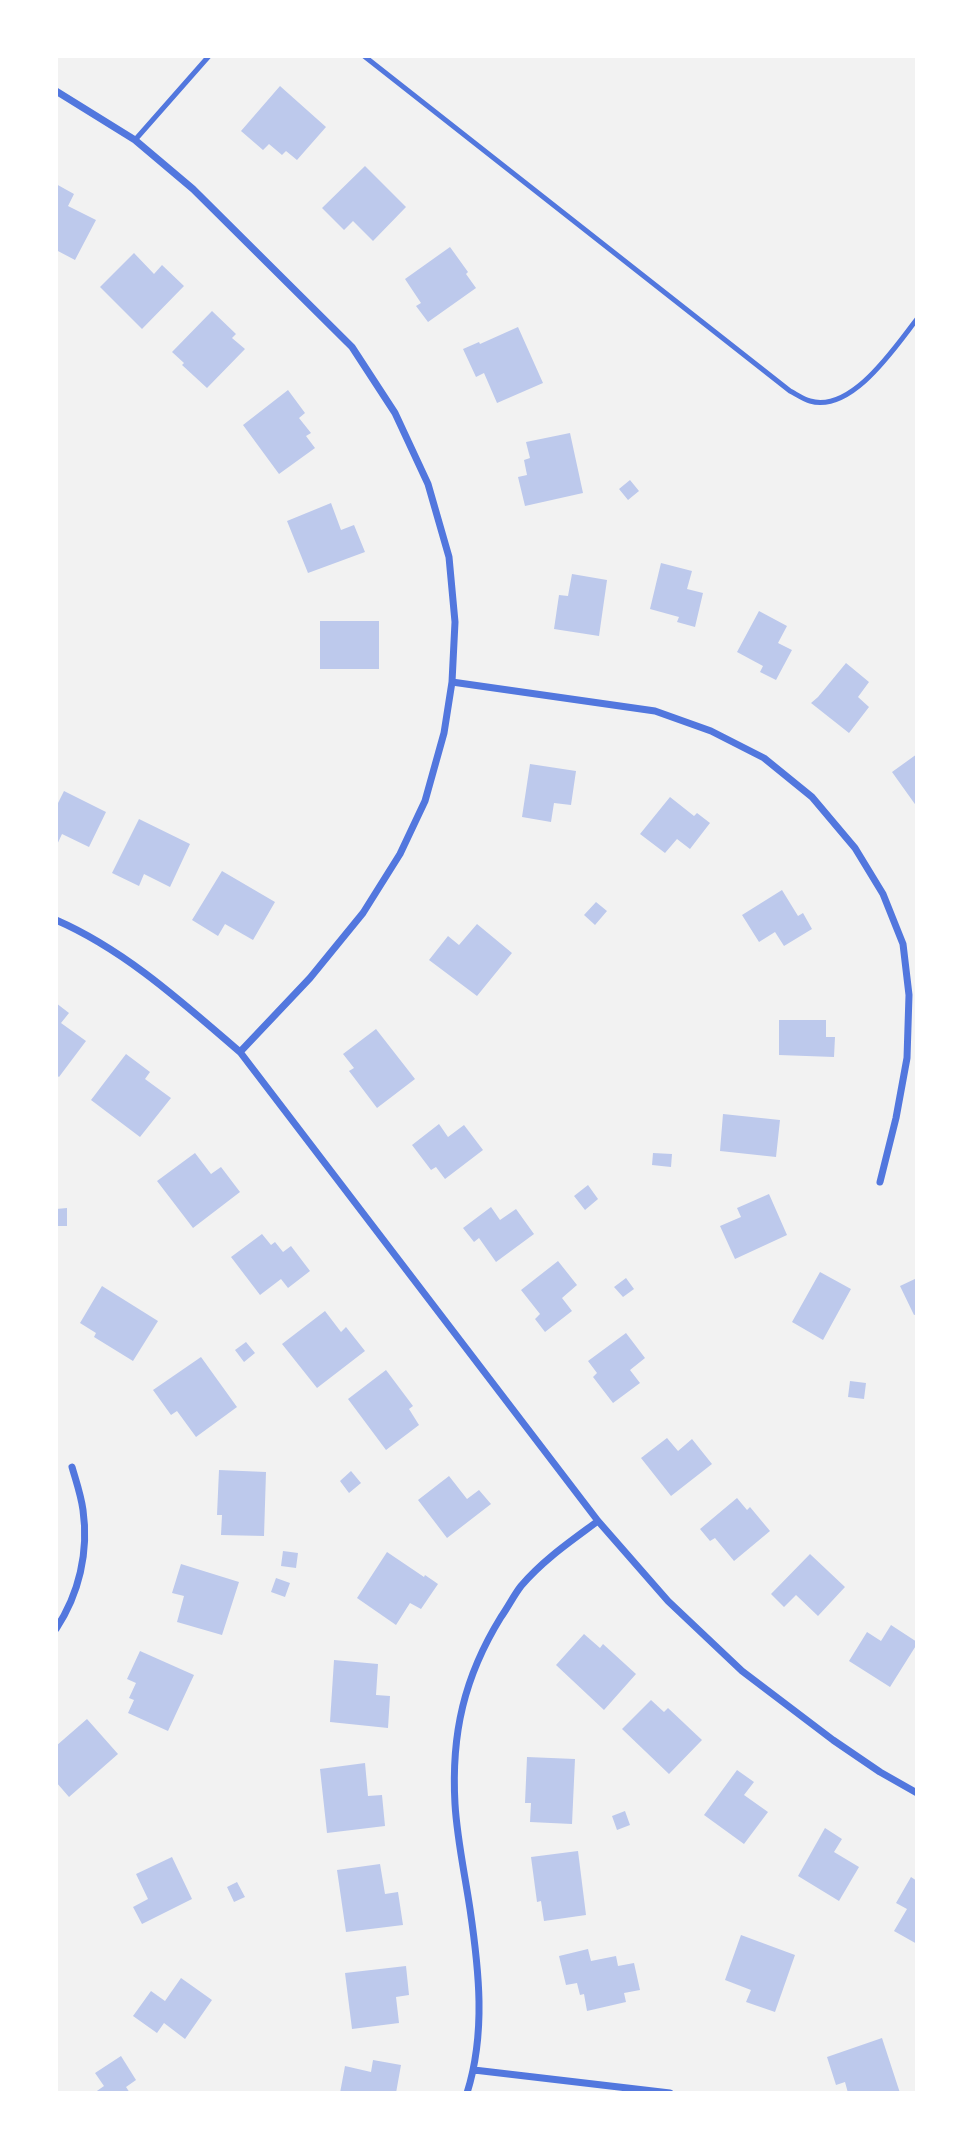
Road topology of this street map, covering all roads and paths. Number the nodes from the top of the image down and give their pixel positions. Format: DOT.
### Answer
graph roads {
  1 [pos="209,56"];
  2 [pos="364,56"];
  3 [pos="56,92"];
  4 [pos="135,140"];
  5 [pos="917,319"];
  6 [pos="452,682"];
  7 [pos="56,920"];
  8 [pos="240,1052"];
  9 [pos="880,1182"];
  10 [pos="72,1467"];
  11 [pos="598,1521"];
  12 [pos="56,1629"];
  13 [pos="917,1793"];
  14 [pos="474,2070"];
  15 [pos="467,2093"];
  16 [pos="670,2093"];
  1 -- 4 [label="lane"];
  2 -- 5 [label="lane"];
  3 -- 4 [label="street"];
  4 -- 6 [label="street"];
  6 -- 8 [label="street"];
  6 -- 9 [label="street"];
  7 -- 8 [label="street"];
  8 -- 11 [label="street"];
  10 -- 12 [label="street"];
  11 -- 13 [label="street"];
  11 -- 14 [label="street"];
  14 -- 15 [label="street"];
  14 -- 16 [label="street"];
}
